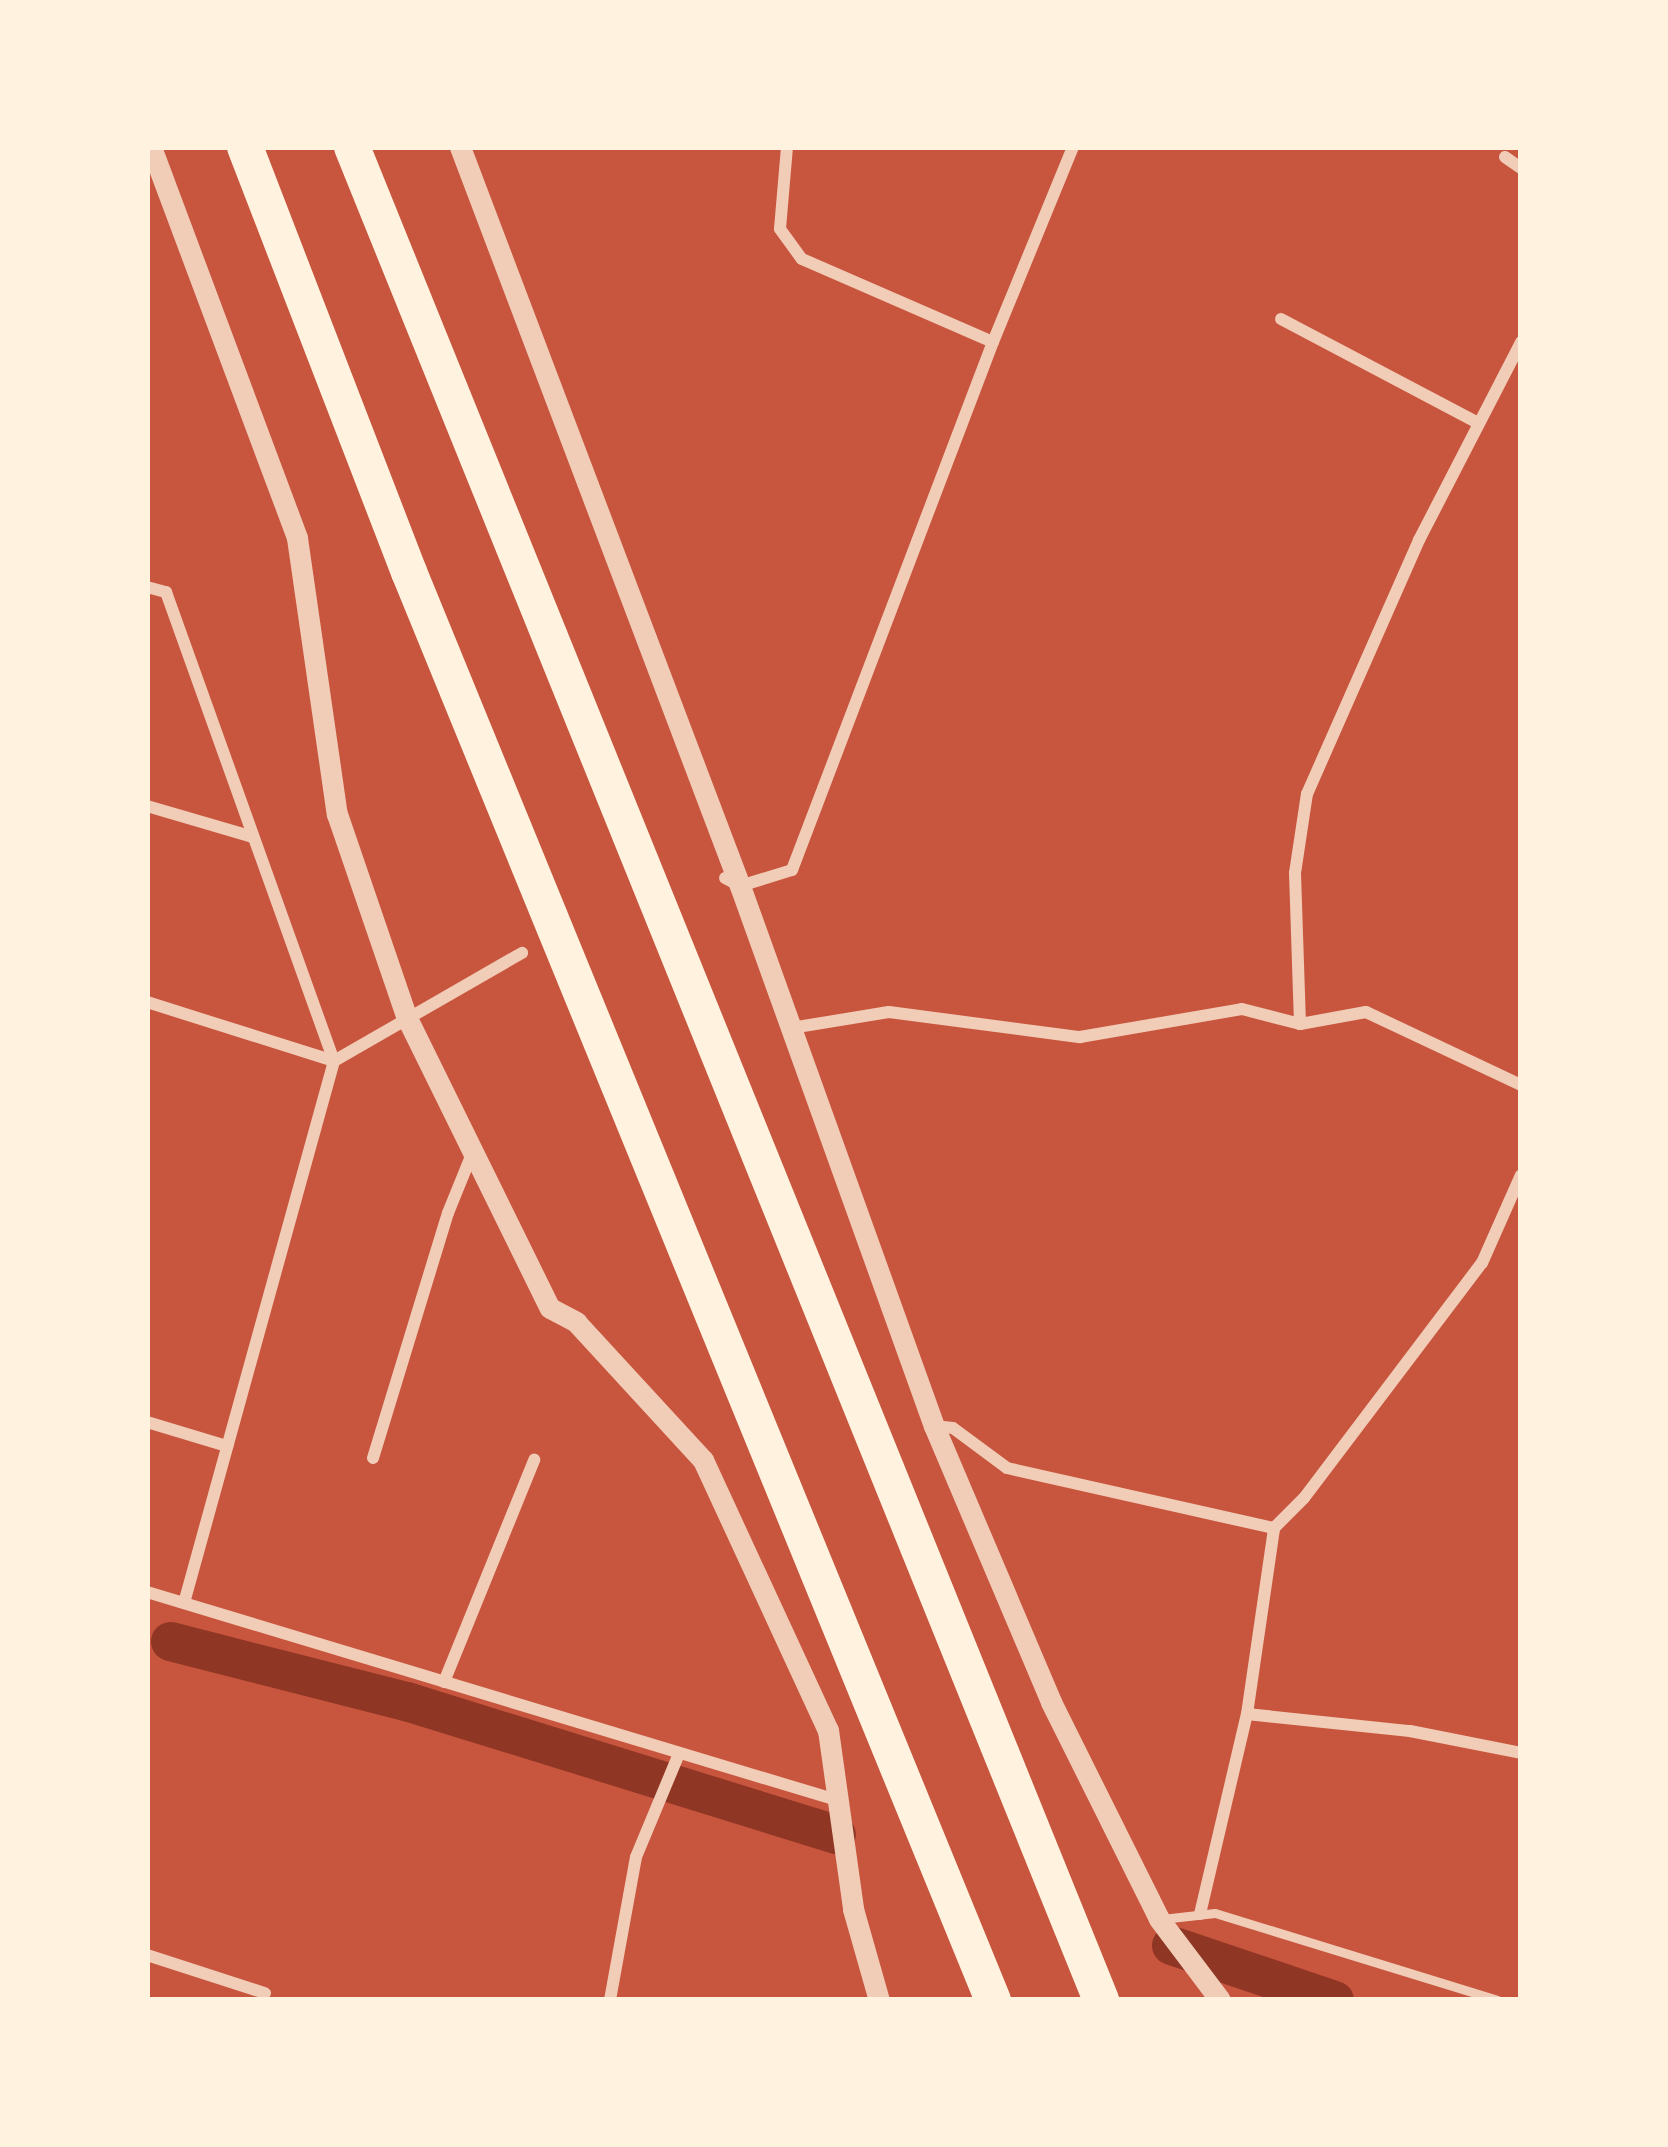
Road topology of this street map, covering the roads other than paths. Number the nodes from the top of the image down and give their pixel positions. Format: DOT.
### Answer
graph roads {
  1 [pos="151,147"];
  2 [pos="245,147"];
  3 [pos="352,147"];
  4 [pos="460,147"];
  5 [pos="788,147"];
  6 [pos="1073,147"];
  7 [pos="1504,158"];
  8 [pos="1521,168"];
  9 [pos="1281,319"];
  10 [pos="993,342"];
  11 [pos="1521,342"];
  12 [pos="1476,422"];
  13 [pos="147,587"];
  14 [pos="147,806"];
  15 [pos="254,837"];
  16 [pos="733,882"];
  17 [pos="522,953"];
  18 [pos="147,1002"];
  19 [pos="416,1012"];
  20 [pos="1300,1024"];
  21 [pos="791,1028"];
  22 [pos="334,1061"];
  23 [pos="1521,1084"];
  24 [pos="473,1151"];
  25 [pos="1521,1175"];
  26 [pos="147,1423"];
  27 [pos="934,1426"];
  28 [pos="227,1446"];
  29 [pos="373,1458"];
  30 [pos="534,1460"];
  31 [pos="1274,1528"];
  32 [pos="149,1593"];
  33 [pos="184,1604"];
  34 [pos="147,1610"];
  35 [pos="444,1682"];
  36 [pos="1247,1714"];
  37 [pos="1521,1754"];
  38 [pos="677,1757"];
  39 [pos="833,1799"];
  40 [pos="1200,1914"];
  41 [pos="1159,1919"];
  42 [pos="147,1954"];
  43 [pos="265,1993"];
  44 [pos="1216,1998"];
  45 [pos="610,2000"];
  46 [pos="879,2000"];
  47 [pos="993,2000"];
  48 [pos="1101,2000"];
  49 [pos="1497,2000"];
  1 -- 19 [label="street"];
  2 -- 47 [label="highway"];
  3 -- 48 [label="highway"];
  4 -- 16 [label="street"];
  5 -- 10 [label="street"];
  6 -- 10 [label="street"];
  7 -- 8 [label="street"];
  9 -- 12 [label="street"];
  10 -- 16 [label="street"];
  11 -- 12 [label="street"];
  12 -- 20 [label="street"];
  13 -- 15 [label="street"];
  14 -- 15 [label="street"];
  15 -- 22 [label="street"];
  16 -- 21 [label="street"];
  17 -- 19 [label="street"];
  18 -- 22 [label="street"];
  19 -- 22 [label="street"];
  19 -- 24 [label="street"];
  20 -- 21 [label="street"];
  20 -- 23 [label="street"];
  21 -- 27 [label="street"];
  22 -- 28 [label="street"];
  24 -- 29 [label="street"];
  24 -- 39 [label="street"];
  25 -- 31 [label="street"];
  26 -- 28 [label="street"];
  27 -- 31 [label="street"];
  27 -- 41 [label="street"];
  28 -- 33 [label="street"];
  30 -- 35 [label="street"];
  31 -- 36 [label="street"];
  32 -- 33 [label="street"];
  32 -- 34 [label="street"];
  33 -- 35 [label="street"];
  35 -- 38 [label="street"];
  36 -- 37 [label="street"];
  36 -- 40 [label="street"];
  38 -- 39 [label="street"];
  38 -- 45 [label="street"];
  39 -- 46 [label="street"];
  40 -- 41 [label="lane"];
  40 -- 49 [label="lane"];
  41 -- 44 [label="street"];
  42 -- 43 [label="street"];
}
